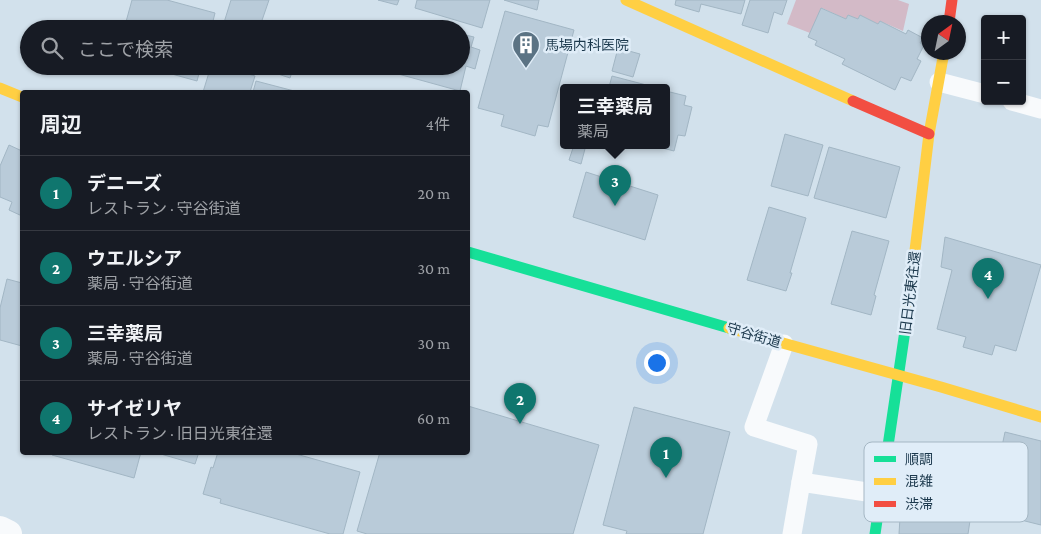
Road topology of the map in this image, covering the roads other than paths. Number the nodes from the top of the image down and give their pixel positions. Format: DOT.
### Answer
graph roads {
  1 [pos="626,0"];
  2 [pos="952,0"];
  3 [pos="949,15"];
  4 [pos="943,60"];
  5 [pos="939,82"];
  6 [pos="0,88"];
  7 [pos="981,93"];
  8 [pos="20,96"];
  9 [pos="1026,105"];
  10 [pos="1041,109"];
  11 [pos="929,134"];
  12 [pos="470,253"];
  13 [pos="784,344"];
  14 [pos="898,375"];
  15 [pos="1041,417"];
  16 [pos="888,442"];
  17 [pos="801,482"];
  18 [pos="864,492"];
  19 [pos="0,530"];
  20 [pos="8,534"];
  21 [pos="792,534"];
  1 -- 11 [label="street"];
  2 -- 3 [label="street"];
  4 -- 5 [label="street, 旧日光東往還"];
  5 -- 7 [label="lane"];
  5 -- 11 [label="street, 旧日光東往還"];
  6 -- 8 [label="street"];
  9 -- 10 [label="lane"];
  11 -- 14 [label="street, 旧日光東往還"];
  12 -- 13 [label="street, 守谷街道"];
  13 -- 14 [label="street, 守谷街道"];
  13 -- 17 [label="lane"];
  14 -- 15 [label="street, 守谷街道"];
  14 -- 16 [label="street, 旧日光東往還"];
  17 -- 18 [label="lane"];
  17 -- 21 [label="lane"];
  19 -- 20 [label="street"];
}
